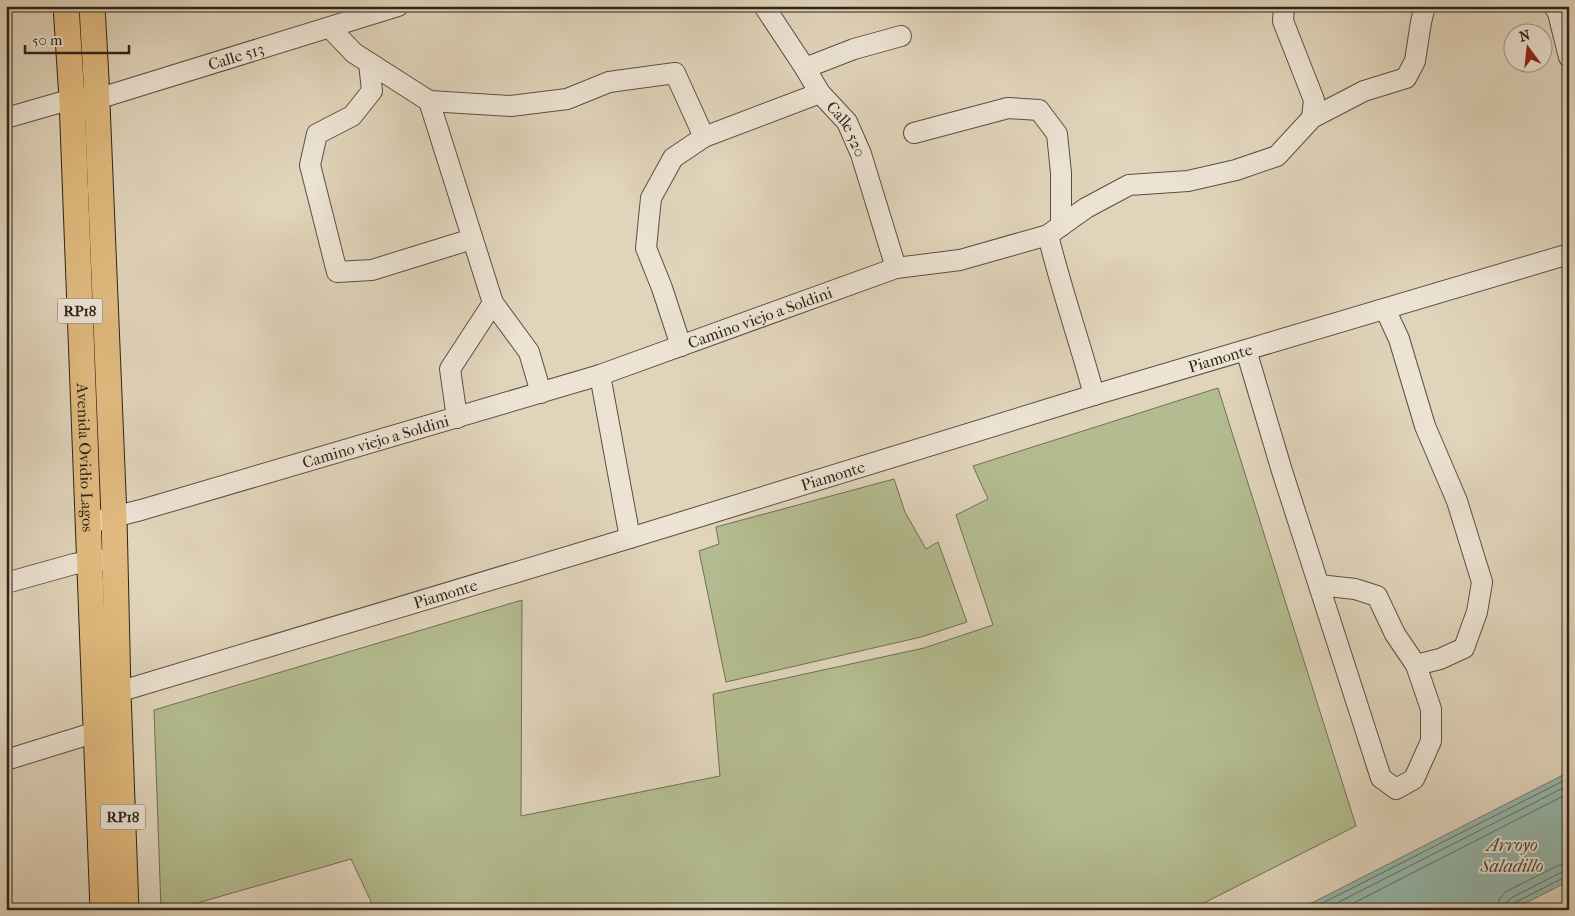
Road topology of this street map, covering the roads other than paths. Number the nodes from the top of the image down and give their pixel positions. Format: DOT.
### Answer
graph roads {
  1 [pos="66,6"];
  2 [pos="92,6"];
  3 [pos="398,6"];
  4 [pos="764,6"];
  5 [pos="1284,6"];
  6 [pos="1425,6"];
  7 [pos="1554,6"];
  8 [pos="330,28"];
  9 [pos="901,36"];
  10 [pos="1569,57"];
  11 [pos="369,63"];
  12 [pos="805,68"];
  13 [pos="820,93"];
  14 [pos="72,99"];
  15 [pos="97,99"];
  16 [pos="429,101"];
  17 [pos="6,118"];
  18 [pos="1312,118"];
  19 [pos="914,133"];
  20 [pos="704,137"];
  21 [pos="1055,230"];
  22 [pos="472,239"];
  23 [pos="1569,254"];
  24 [pos="896,268"];
  25 [pos="493,303"];
  26 [pos="1384,309"];
  27 [pos="681,346"];
  28 [pos="1246,350"];
  29 [pos="600,375"];
  30 [pos="541,392"];
  31 [pos="1094,396"];
  32 [pos="457,418"];
  33 [pos="114,517"];
  34 [pos="89,523"];
  35 [pos="630,538"];
  36 [pos="115,558"];
  37 [pos="90,562"];
  38 [pos="6,583"];
  39 [pos="1318,585"];
  40 [pos="1416,665"];
  41 [pos="107,694"];
  42 [pos="120,725"];
  43 [pos="97,732"];
  44 [pos="6,760"];
  45 [pos="104,910"];
  46 [pos="126,910"];
  1 -- 14 [label="main road, Avenida Ovidio Lagos / RP18"];
  2 -- 15 [label="main road, Avenida Ovidio Lagos / RP18"];
  3 -- 8 [label="street, Calle 513"];
  4 -- 12 [label="street, Calle 520"];
  5 -- 18 [label="street"];
  6 -- 18 [label="street, Camino viejo a Soldini"];
  7 -- 10 [label="street"];
  8 -- 11 [label="street"];
  8 -- 15 [label="street, Calle 513"];
  9 -- 12 [label="street"];
  11 -- 16 [label="street"];
  11 -- 22 [label="street"];
  12 -- 13 [label="street, Calle 520"];
  13 -- 20 [label="street"];
  13 -- 24 [label="street, Calle 520"];
  14 -- 15 [label="street, Calle 513"];
  14 -- 17 [label="street, Calle 513"];
  14 -- 34 [label="main road, Avenida Ovidio Lagos / RP18"];
  15 -- 33 [label="main road, Avenida Ovidio Lagos / RP18"];
  16 -- 20 [label="street"];
  16 -- 22 [label="street"];
  18 -- 21 [label="street, Camino viejo a Soldini"];
  19 -- 21 [label="street"];
  20 -- 27 [label="street"];
  21 -- 24 [label="street, Camino viejo a Soldini"];
  21 -- 31 [label="street"];
  22 -- 25 [label="street"];
  23 -- 26 [label="street, Piamonte"];
  24 -- 27 [label="street, Camino viejo a Soldini"];
  25 -- 30 [label="street"];
  25 -- 32 [label="street"];
  26 -- 28 [label="street, Piamonte"];
  26 -- 40 [label="street"];
  27 -- 29 [label="street, Camino viejo a Soldini"];
  28 -- 31 [label="street, Piamonte"];
  28 -- 39 [label="street"];
  29 -- 30 [label="street, Camino viejo a Soldini"];
  29 -- 35 [label="street"];
  30 -- 32 [label="street, Camino viejo a Soldini"];
  31 -- 35 [label="street, Piamonte"];
  32 -- 33 [label="street, Camino viejo a Soldini"];
  33 -- 34 [label="street, Camino viejo a Soldini"];
  33 -- 36 [label="main road, Avenida Ovidio Lagos / RP18"];
  34 -- 37 [label="main road, Avenida Ovidio Lagos / RP18"];
  35 -- 41 [label="street, Piamonte"];
  36 -- 37 [label="street"];
  36 -- 41 [label="main road, Avenida Ovidio Lagos / RP18"];
  37 -- 38 [label="street"];
  37 -- 41 [label="main road, Avenida Ovidio Lagos / RP18"];
  39 -- 40 [label="street"];
  39 -- 40 [label="street"];
  41 -- 42 [label="main road, Avenida Ovidio Lagos / RP18"];
  41 -- 43 [label="main road, Avenida Ovidio Lagos / RP18"];
  42 -- 43 [label="street"];
  42 -- 46 [label="main road, Avenida Ovidio Lagos / RP18"];
  43 -- 44 [label="street"];
  43 -- 45 [label="main road, Avenida Ovidio Lagos / RP18"];
}
